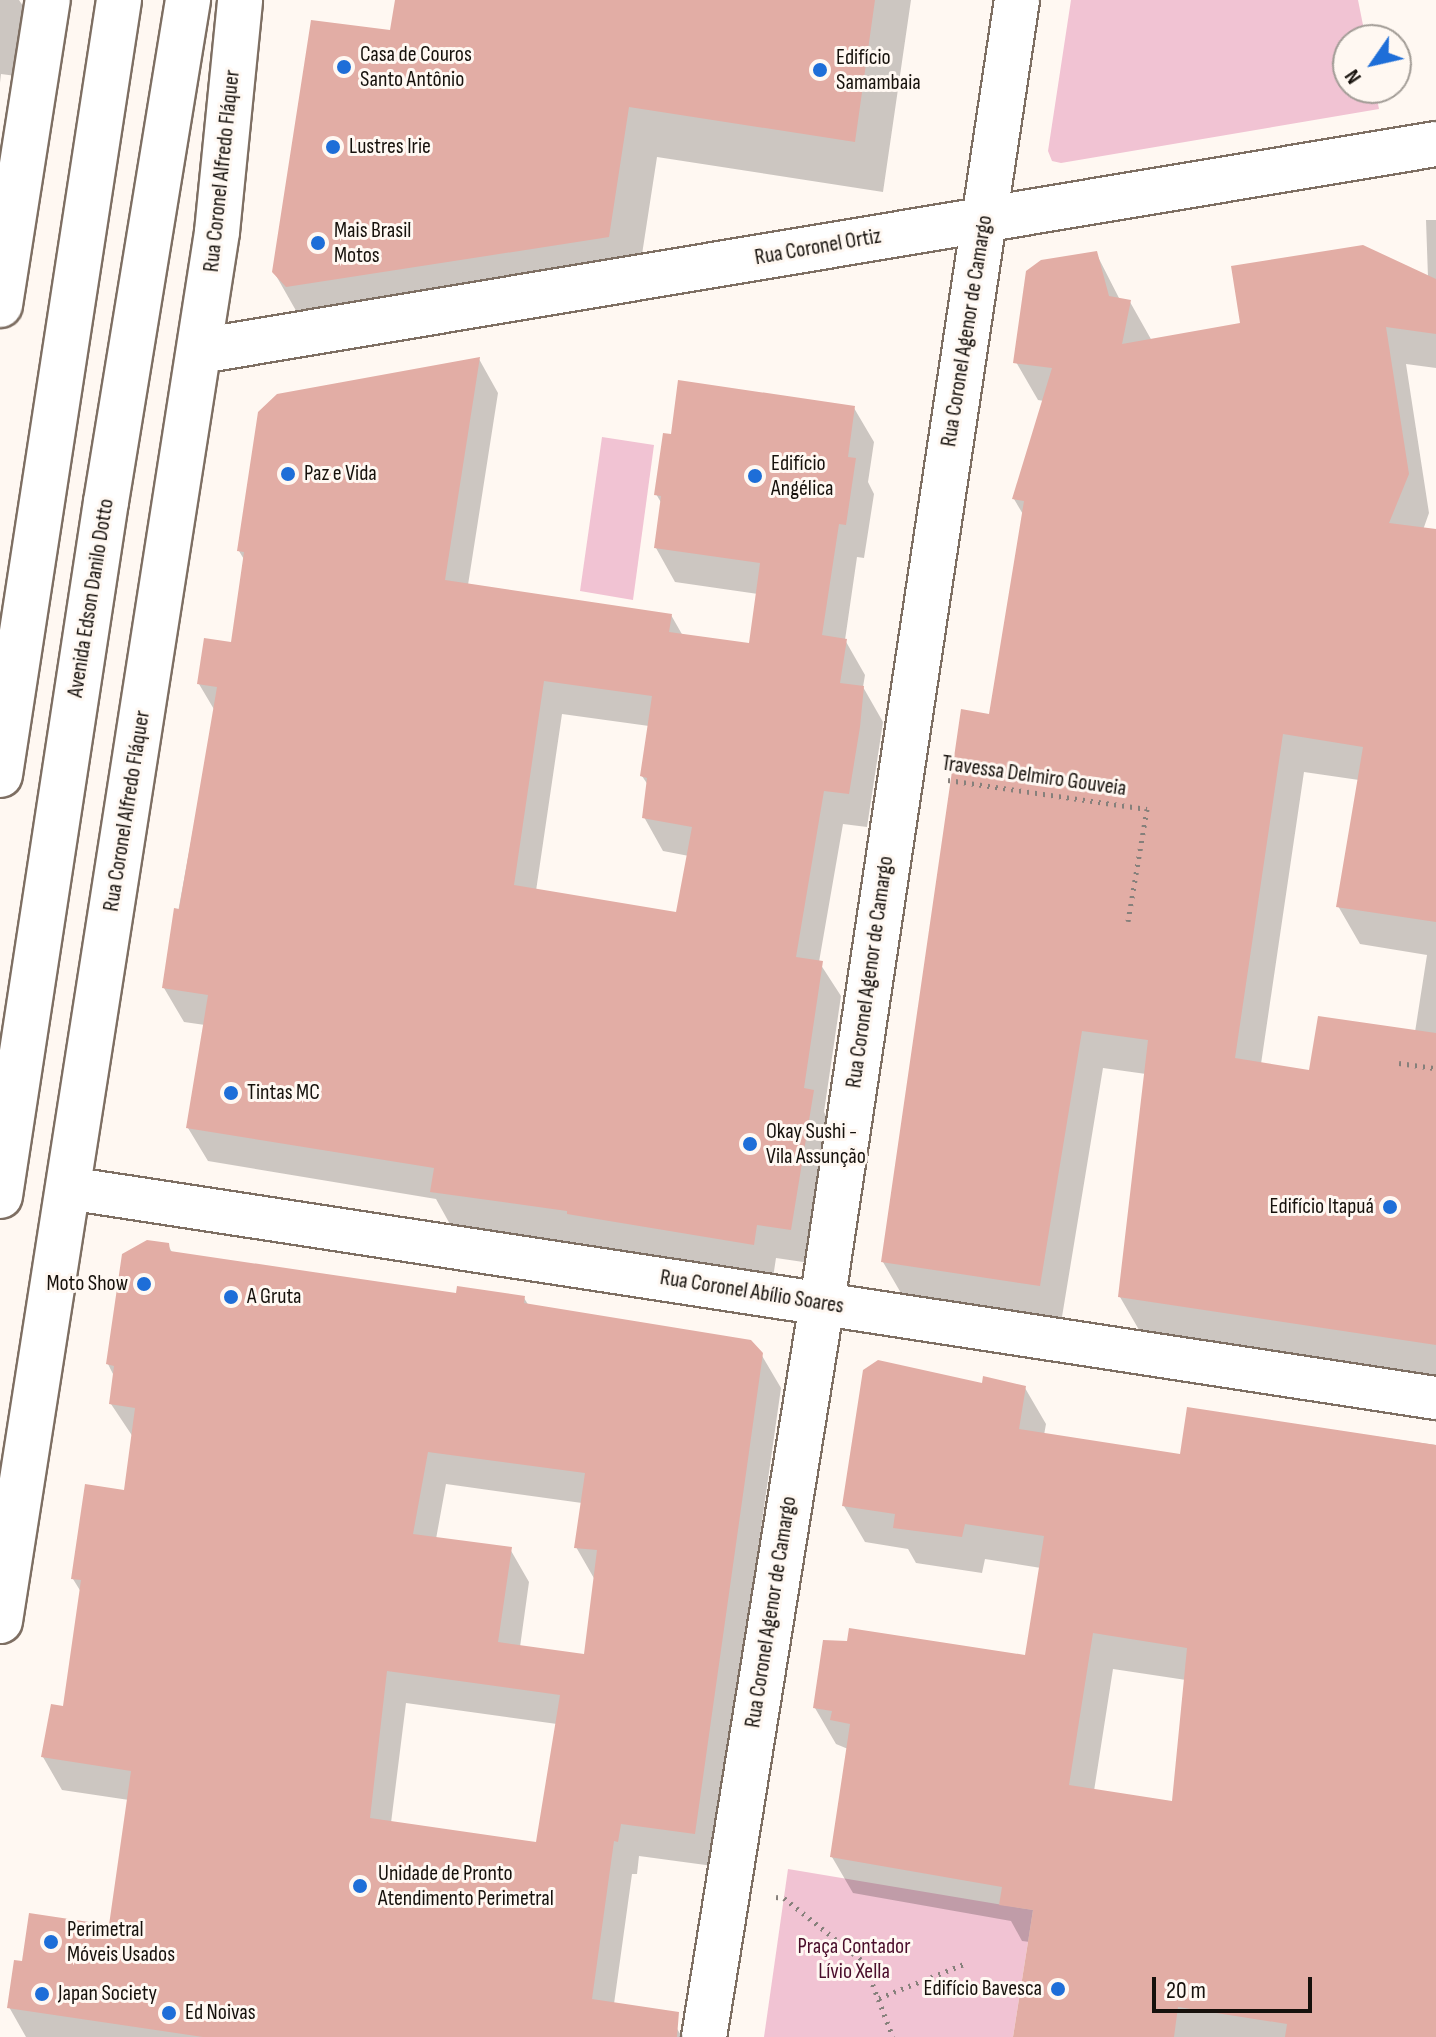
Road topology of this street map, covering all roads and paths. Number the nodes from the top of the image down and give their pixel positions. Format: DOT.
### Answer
graph roads {
  1 [pos="48,0"];
  2 [pos="119,0"];
  3 [pos="188,0"];
  4 [pos="240,0"];
  5 [pos="1017,0"];
  6 [pos="1436,144"];
  7 [pos="985,218"];
  8 [pos="0,299"];
  9 [pos="200,351"];
  10 [pos="899,773"];
  11 [pos="0,775"];
  12 [pos="1128,921"];
  13 [pos="1399,1063"];
  14 [pos="1436,1068"];
  15 [pos="68,1188"];
  16 [pos="0,1196"];
  17 [pos="822,1303"];
  18 [pos="1436,1398"];
  19 [pos="4,1576"];
  20 [pos="0,1621"];
  21 [pos="728,1889"];
  22 [pos="964,1964"];
  23 [pos="879,1998"];
  24 [pos="704,2037"];
  25 [pos="893,2037"];
  1 -- 8 [label="main road"];
  2 -- 11 [label="main road"];
  3 -- 16 [label="main road, Avenida Edson Danilo Dotto"];
  4 -- 9 [label="main road, Rua Coronel Alfredo Fláquer"];
  5 -- 7 [label="main road, Rua Coronel Agenor de Camargo"];
  6 -- 7 [label="main road, Rua Coronel Ortiz"];
  7 -- 9 [label="main road, Rua Coronel Ortiz"];
  7 -- 10 [label="main road, Rua Coronel Agenor de Camargo"];
  9 -- 15 [label="main road, Rua Coronel Alfredo Fláquer"];
  10 -- 12 [label="path, Travessa Delmiro Gouveia"];
  10 -- 17 [label="main road, Rua Coronel Agenor de Camargo"];
  13 -- 14 [label="path"];
  15 -- 17 [label="street, Rua Coronel Abílio Soares"];
  15 -- 19 [label="main road, Rua Coronel Alfredo Fláquer"];
  17 -- 18 [label="street, Rua Coronel Abílio Soares"];
  17 -- 21 [label="main road, Rua Coronel Agenor de Camargo"];
  19 -- 20 [label="main road, Rua Coronel Alfredo Fláquer"];
  21 -- 23 [label="path"];
  21 -- 24 [label="main road, Rua Coronel Agenor de Camargo"];
  22 -- 23 [label="path"];
  23 -- 25 [label="path"];
}
